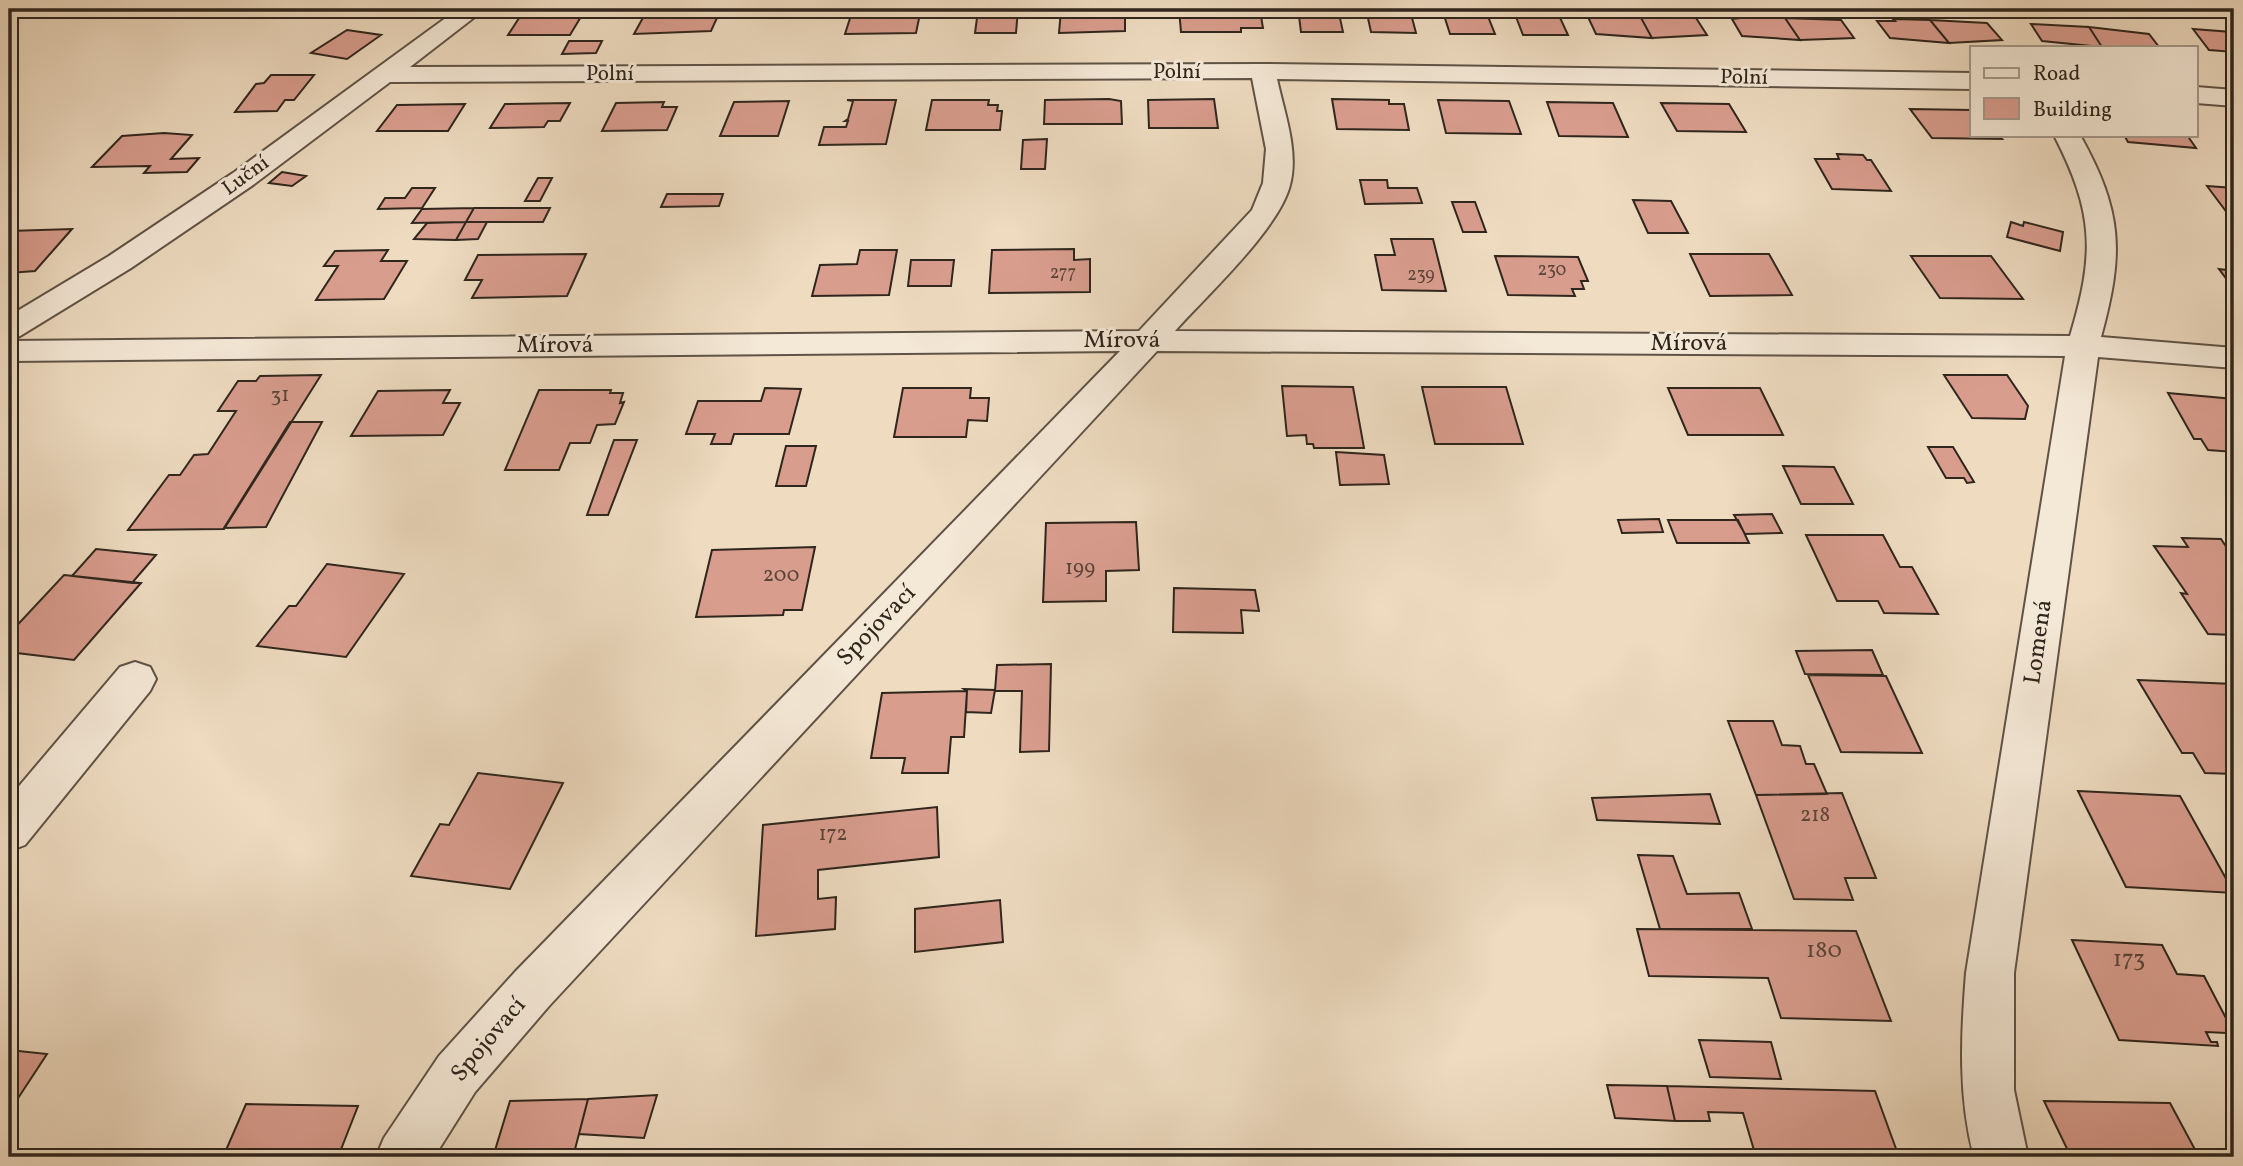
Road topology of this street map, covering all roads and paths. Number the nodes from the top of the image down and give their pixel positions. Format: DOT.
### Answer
graph roads {
  1 [pos="473,9"];
  2 [pos="1264,71"];
  3 [pos="383,75"];
  4 [pos="1970,81"];
  5 [pos="2198,94"];
  6 [pos="2234,97"];
  7 [pos="2067,136"];
  8 [pos="9,328"];
  9 [pos="1148,341"];
  10 [pos="2083,346"];
  11 [pos="9,351"];
  12 [pos="2234,358"];
  13 [pos="135,679"];
  14 [pos="9,831"];
  15 [pos="403,1157"];
  16 [pos="2001,1157"];
  1 -- 3 [label="street, Luční"];
  2 -- 3 [label="street, Polní"];
  2 -- 4 [label="street, Polní"];
  2 -- 9 [label="street, Spojovací"];
  3 -- 8 [label="street, Luční"];
  5 -- 6 [label="street"];
  7 -- 10 [label="street, Lomená"];
  9 -- 10 [label="street, Mírová"];
  9 -- 11 [label="street, Mírová"];
  9 -- 15 [label="street, Spojovací"];
  10 -- 12 [label="street, Mírová"];
  10 -- 16 [label="street, Lomená"];
  13 -- 14 [label="street"];
}
